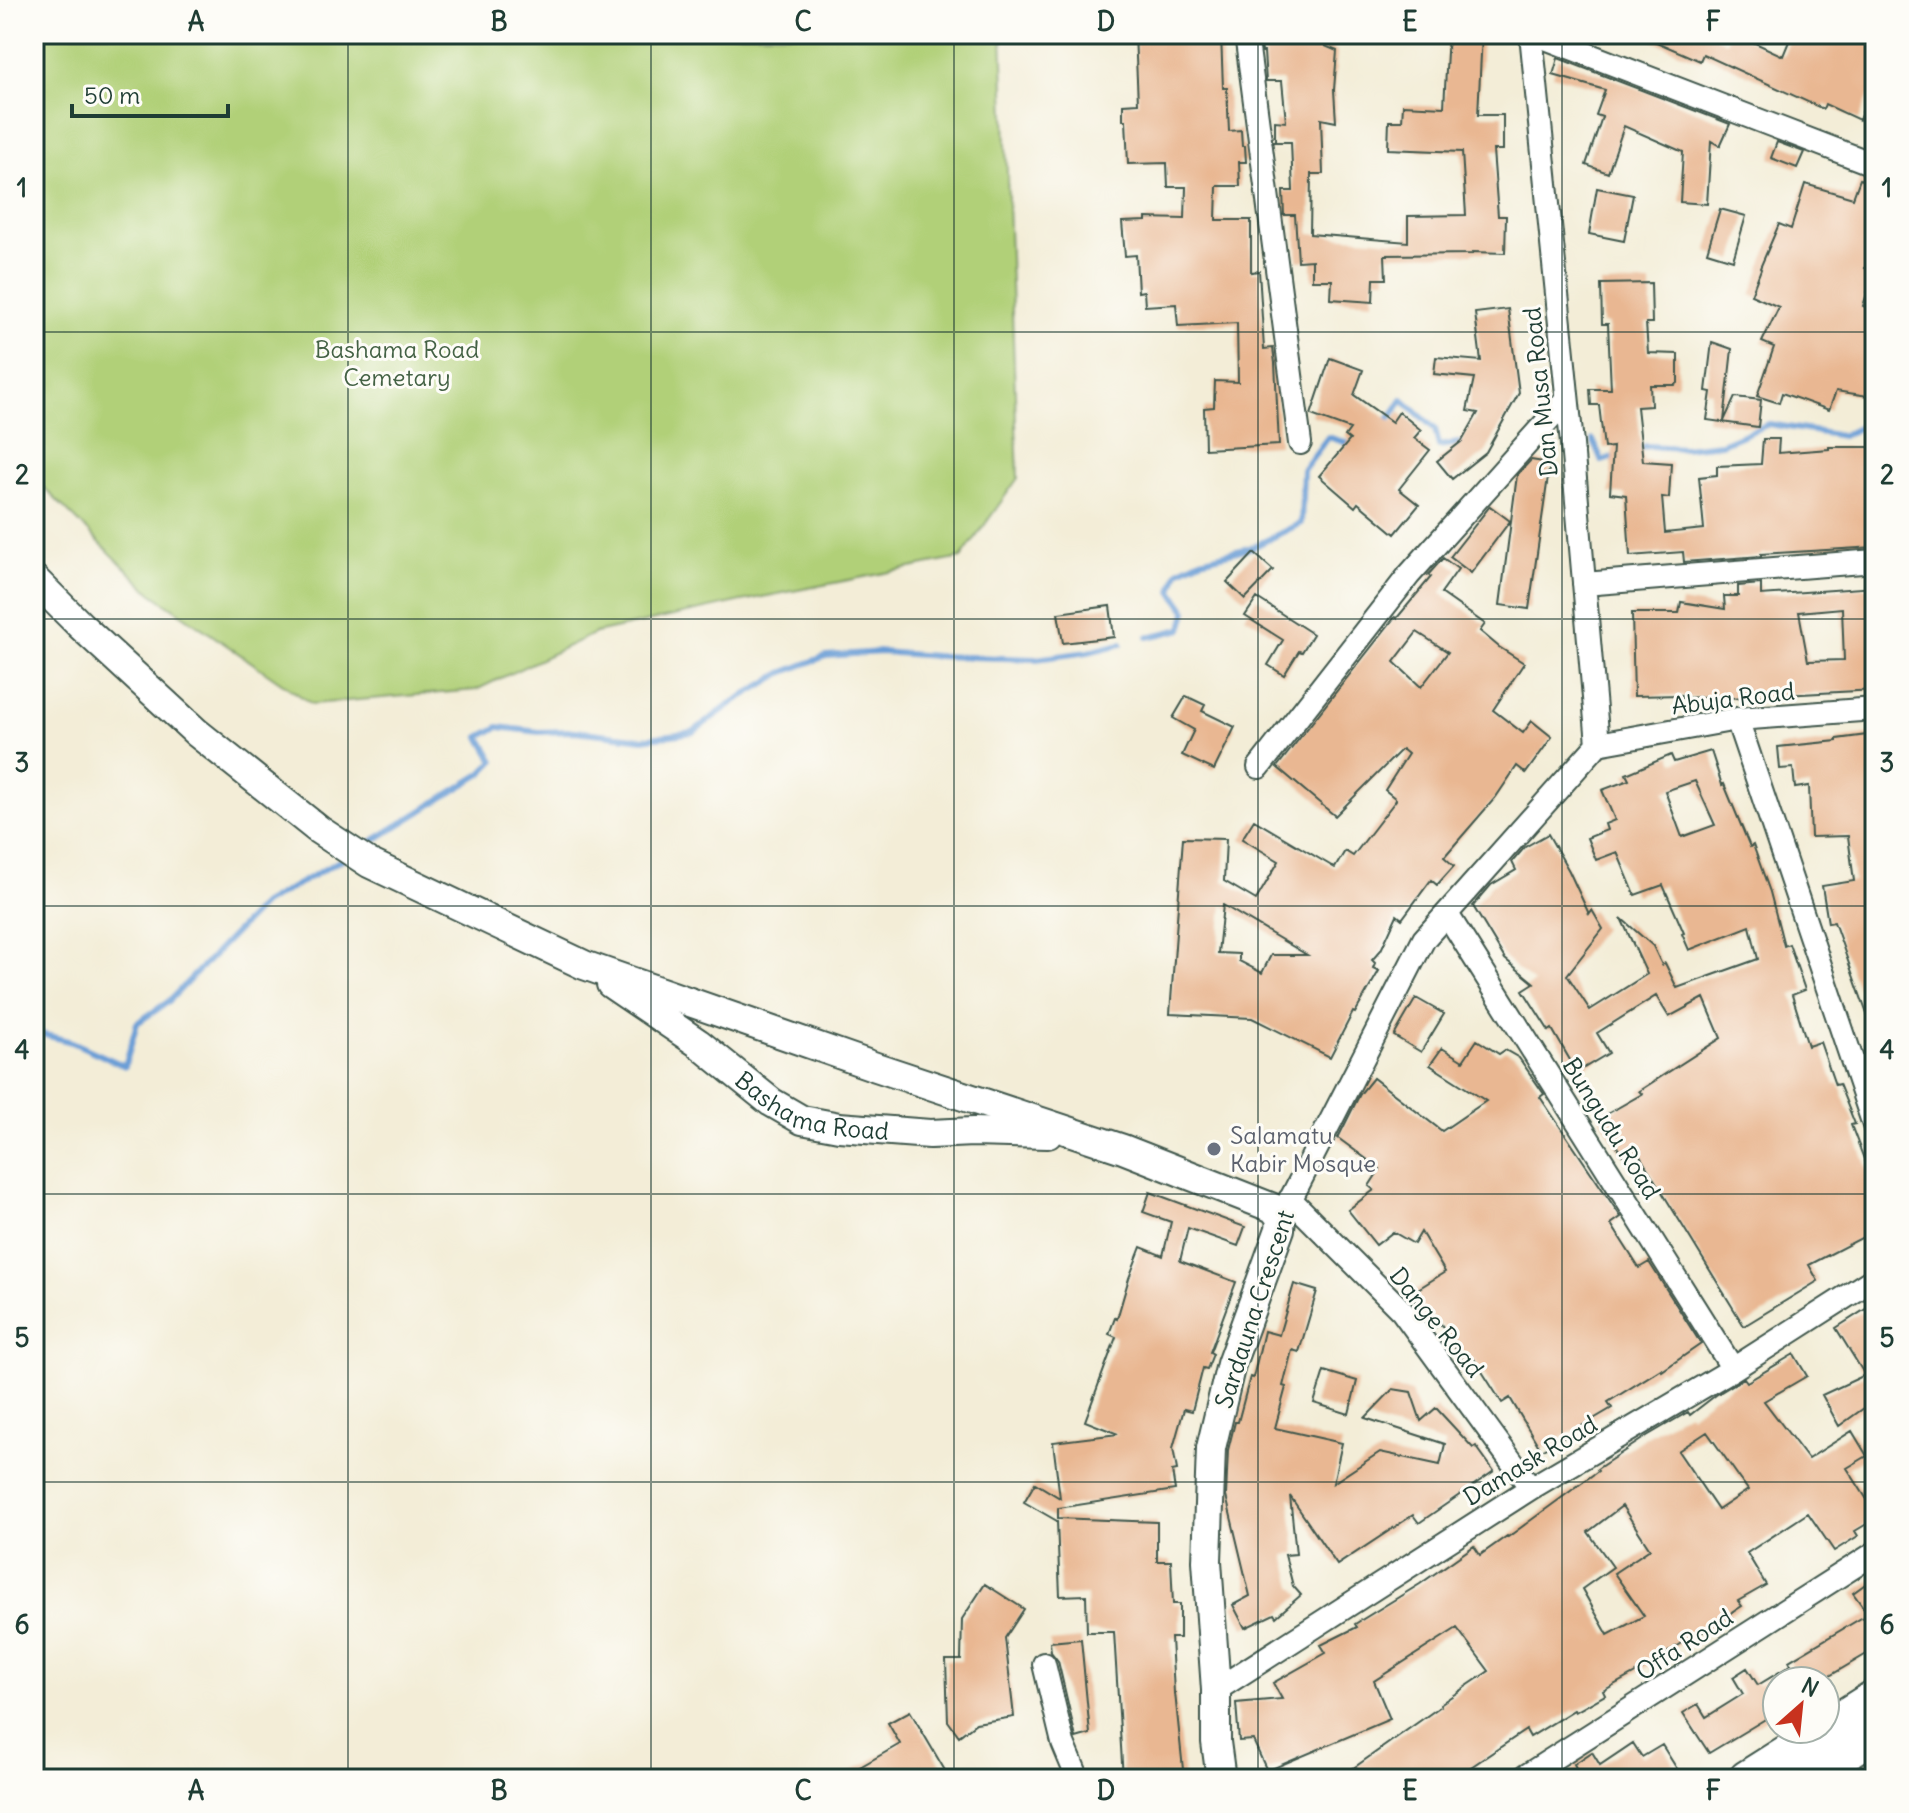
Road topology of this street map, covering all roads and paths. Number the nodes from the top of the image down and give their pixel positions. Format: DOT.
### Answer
graph roads {
  1 [pos="1246,34"];
  2 [pos="1533,34"];
  3 [pos="1875,165"];
  4 [pos="1567,399"];
  5 [pos="1300,443"];
  6 [pos="1875,561"];
  7 [pos="34,579"];
  8 [pos="1584,584"];
  9 [pos="1875,709"];
  10 [pos="1737,719"];
  11 [pos="1598,744"];
  12 [pos="1259,767"];
  13 [pos="1447,914"];
  14 [pos="584,965"];
  15 [pos="1875,1128"];
  16 [pos="1081,1135"];
  17 [pos="1286,1209"];
  18 [pos="1875,1278"];
  19 [pos="1733,1369"];
  20 [pos="1531,1488"];
  21 [pos="1875,1553"];
  22 [pos="1044,1664"];
  23 [pos="1216,1690"];
  24 [pos="1875,1698"];
  25 [pos="1875,1733"];
  26 [pos="1078,1779"];
  27 [pos="1221,1779"];
  28 [pos="1521,1779"];
  29 [pos="1747,1779"];
  30 [pos="1803,1779"];
  1 -- 5 [label="street"];
  2 -- 3 [label="street"];
  2 -- 4 [label="street, Dan Musa Road"];
  4 -- 8 [label="street, Dan Musa Road"];
  4 -- 12 [label="street"];
  6 -- 8 [label="street"];
  7 -- 14 [label="street, Bashama Road"];
  8 -- 11 [label="street, Dan Musa Road"];
  9 -- 10 [label="street, Abuja Road"];
  10 -- 11 [label="street, Abuja Road"];
  10 -- 15 [label="street"];
  11 -- 13 [label="street, Sardauna Crescent"];
  13 -- 17 [label="street, Sardauna Crescent"];
  13 -- 19 [label="street, Bungudu Road"];
  14 -- 16 [label="street, Bashama Road"];
  14 -- 16 [label="street, Bashama Road"];
  16 -- 17 [label="street, Bashama Road"];
  17 -- 20 [label="street, Dange Road"];
  17 -- 23 [label="street, Sardauna Crescent"];
  18 -- 19 [label="street, Damask Road"];
  19 -- 20 [label="street, Damask Road"];
  20 -- 23 [label="street, Damask Road"];
  21 -- 28 [label="street, Offa Road"];
  22 -- 26 [label="street"];
  23 -- 27 [label="street, Sardauna Crescent"];
  24 -- 29 [label="main road"];
  25 -- 30 [label="main road"];
}
